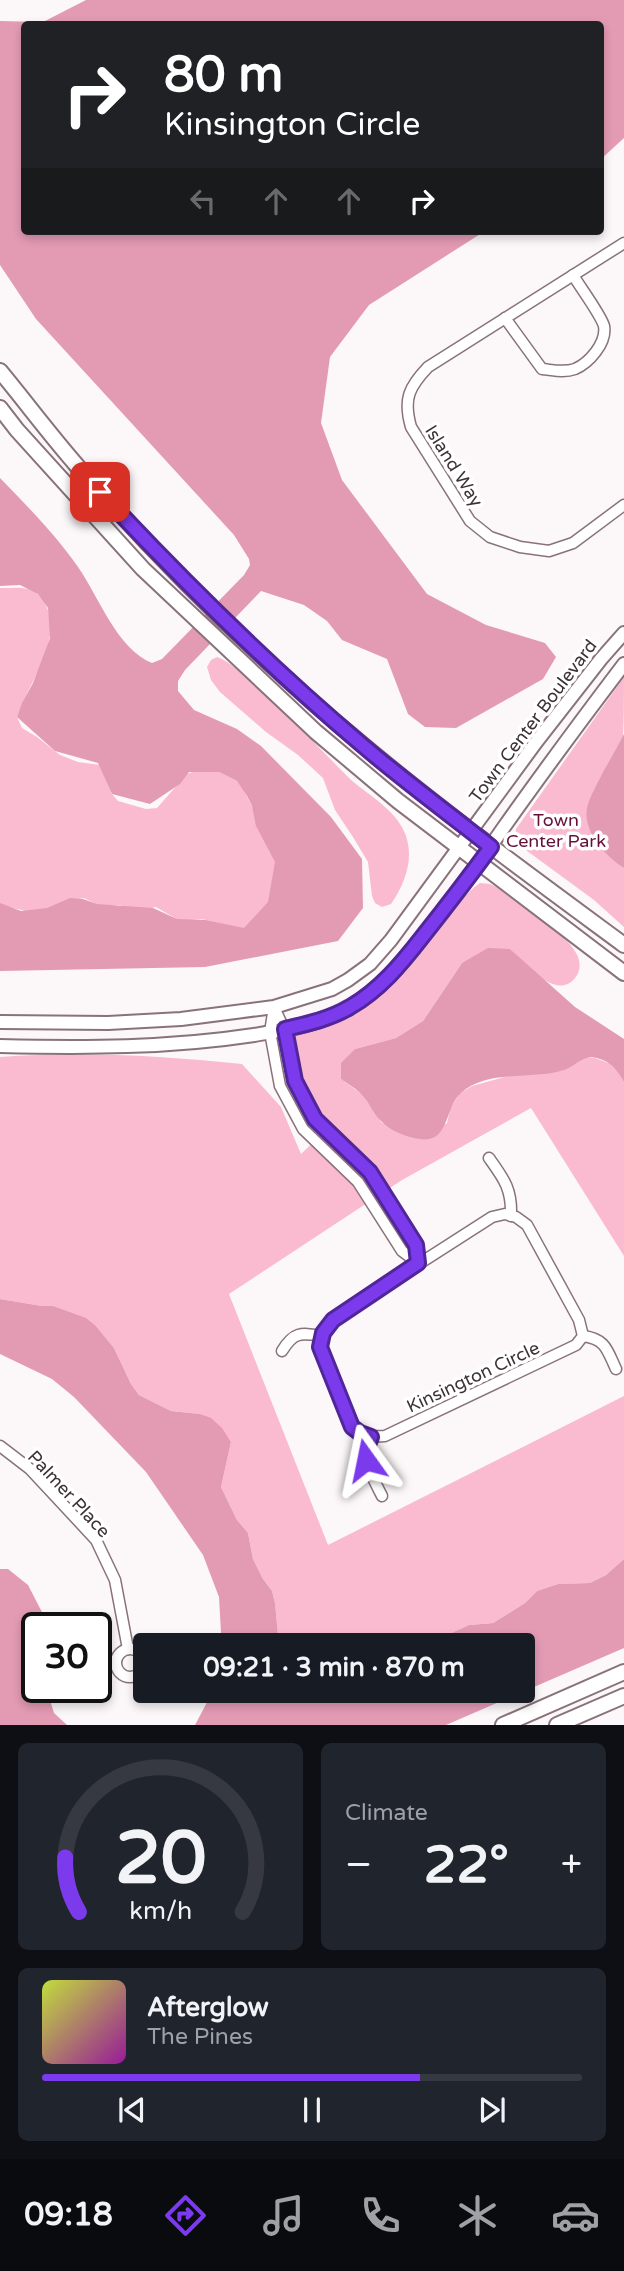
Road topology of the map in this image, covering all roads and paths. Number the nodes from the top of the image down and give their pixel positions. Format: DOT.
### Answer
graph roads {
  1 [pos="624,243"];
  2 [pos="573,275"];
  3 [pos="505,318"];
  4 [pos="0,370"];
  5 [pos="0,408"];
  6 [pos="624,505"];
  7 [pos="624,633"];
  8 [pos="624,664"];
  9 [pos="472,832"];
  10 [pos="491,847"];
  11 [pos="460,849"];
  12 [pos="479,864"];
  13 [pos="624,945"];
  14 [pos="624,973"];
  15 [pos="274,1007"];
  16 [pos="0,1021"];
  17 [pos="285,1029"];
  18 [pos="270,1032"];
  19 [pos="0,1046"];
  20 [pos="489,1158"];
  21 [pos="511,1216"];
  22 [pos="404,1227"];
  23 [pos="391,1235"];
  24 [pos="418,1263"];
  25 [pos="323,1336"];
  26 [pos="583,1336"];
  27 [pos="282,1352"];
  28 [pos="617,1369"];
  29 [pos="371,1437"];
  30 [pos="0,1446"];
  31 [pos="382,1496"];
  32 [pos="128,1649"];
  33 [pos="624,1672"];
  34 [pos="624,1696"];
  35 [pos="503,1725"];
  36 [pos="557,1725"];
  1 -- 2 [label="street, Island Way"];
  2 -- 3 [label="street, Island Way"];
  2 -- 3 [label="street"];
  3 -- 6 [label="street, Island Way"];
  4 -- 9 [label="main road"];
  5 -- 11 [label="main road"];
  7 -- 9 [label="street, Town Center Boulevard"];
  8 -- 10 [label="street"];
  9 -- 10 [label="main road"];
  9 -- 11 [label="street, Town Center Boulevard"];
  10 -- 12 [label="street"];
  10 -- 13 [label="main road"];
  11 -- 12 [label="main road"];
  11 -- 15 [label="street, Town Center Boulevard"];
  12 -- 14 [label="main road"];
  12 -- 17 [label="street"];
  15 -- 16 [label="street, Town Center Boulevard"];
  15 -- 17 [label="street"];
  15 -- 18 [label="street"];
  17 -- 18 [label="street"];
  17 -- 22 [label="street"];
  18 -- 19 [label="street"];
  18 -- 23 [label="street"];
  20 -- 21 [label="street"];
  21 -- 24 [label="street"];
  21 -- 26 [label="street"];
  22 -- 23 [label="street"];
  22 -- 24 [label="street"];
  23 -- 24 [label="street"];
  24 -- 25 [label="street"];
  25 -- 27 [label="street"];
  25 -- 29 [label="street"];
  26 -- 28 [label="street"];
  26 -- 29 [label="street, Kinsington Circle"];
  29 -- 31 [label="street"];
  30 -- 32 [label="street, Palmer Place"];
  33 -- 35 [label="main road"];
  34 -- 36 [label="main road"];
}
